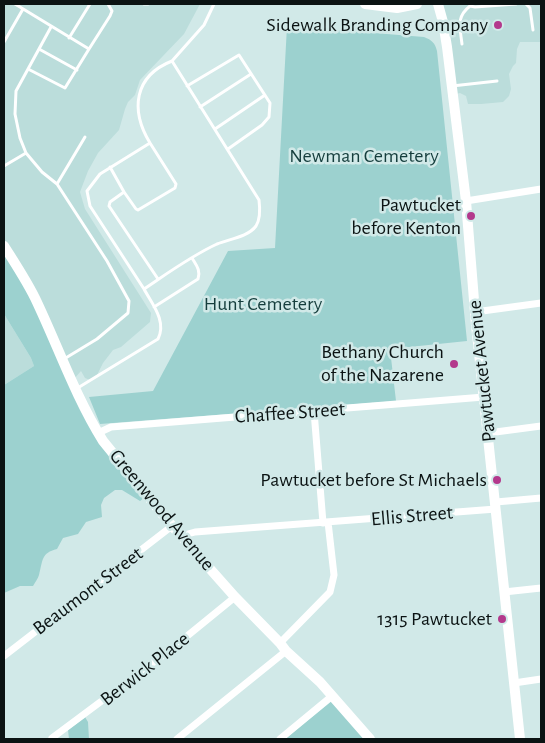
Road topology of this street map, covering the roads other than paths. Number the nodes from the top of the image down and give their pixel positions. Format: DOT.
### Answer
graph roads {
  1 [pos="15,4"];
  2 [pos="90,4"];
  3 [pos="108,4"];
  4 [pos="144,4"];
  5 [pos="148,4"];
  6 [pos="214,4"];
  7 [pos="365,4"];
  8 [pos="417,4"];
  9 [pos="438,4"];
  10 [pos="516,4"];
  11 [pos="526,4"];
  12 [pos="470,5"];
  13 [pos="23,9"];
  14 [pos="51,27"];
  15 [pos="533,30"];
  16 [pos="70,38"];
  17 [pos="4,42"];
  18 [pos="462,44"];
  19 [pos="39,49"];
  20 [pos="89,49"];
  21 [pos="172,61"];
  22 [pos="28,69"];
  23 [pos="77,70"];
  24 [pos="251,74"];
  25 [pos="497,81"];
  26 [pos="187,86"];
  27 [pos="452,86"];
  28 [pos="265,95"];
  29 [pos="200,107"];
  30 [pos="215,129"];
  31 [pos="85,137"];
  32 [pos="150,143"];
  33 [pos="228,149"];
  34 [pos="26,153"];
  35 [pos="4,166"];
  36 [pos="110,167"];
  37 [pos="57,184"];
  38 [pos="541,189"];
  39 [pos="124,192"];
  40 [pos="466,200"];
  41 [pos="4,246"];
  42 [pos="192,258"];
  43 [pos="158,279"];
  44 [pos="144,289"];
  45 [pos="541,303"];
  46 [pos="154,307"];
  47 [pos="475,312"];
  48 [pos="63,360"];
  49 [pos="76,389"];
  50 [pos="484,397"];
  51 [pos="314,411"];
  52 [pos="541,426"];
  53 [pos="488,432"];
  54 [pos="98,433"];
  55 [pos="541,498"];
  56 [pos="496,506"];
  57 [pos="325,523"];
  58 [pos="172,526"];
  59 [pos="181,536"];
  60 [pos="541,588"];
  61 [pos="504,592"];
  62 [pos="235,597"];
  63 [pos="283,647"];
  64 [pos="4,656"];
  65 [pos="541,679"];
  66 [pos="514,683"];
  67 [pos="332,696"];
  68 [pos="52,738"];
  69 [pos="177,739"];
  70 [pos="280,739"];
  71 [pos="370,739"];
  72 [pos="520,739"];
  1 -- 13 [label="lane"];
  2 -- 16 [label="lane"];
  3 -- 20 [label="lane"];
  4 -- 5 [label="lane"];
  6 -- 21 [label="lane"];
  7 -- 8 [label="main road"];
  9 -- 27 [label="main road, Pawtucket Avenue"];
  10 -- 12 [label="lane"];
  11 -- 15 [label="lane"];
  12 -- 18 [label="lane"];
  13 -- 14 [label="lane"];
  13 -- 17 [label="lane"];
  14 -- 16 [label="lane"];
  14 -- 19 [label="lane"];
  16 -- 20 [label="lane"];
  19 -- 22 [label="lane"];
  19 -- 23 [label="lane"];
  20 -- 23 [label="lane"];
  21 -- 26 [label="lane"];
  21 -- 32 [label="lane"];
  22 -- 23 [label="lane"];
  22 -- 34 [label="lane"];
  24 -- 26 [label="lane"];
  24 -- 28 [label="lane"];
  24 -- 29 [label="lane"];
  25 -- 27 [label="lane"];
  26 -- 29 [label="lane"];
  27 -- 40 [label="main road, Pawtucket Avenue"];
  28 -- 30 [label="lane"];
  28 -- 33 [label="lane"];
  29 -- 30 [label="lane"];
  30 -- 33 [label="lane"];
  31 -- 37 [label="lane"];
  32 -- 36 [label="lane"];
  32 -- 39 [label="lane"];
  33 -- 42 [label="lane"];
  34 -- 35 [label="lane"];
  34 -- 37 [label="lane"];
  36 -- 39 [label="lane"];
  36 -- 44 [label="lane"];
  37 -- 48 [label="lane"];
  38 -- 40 [label="street"];
  39 -- 43 [label="lane"];
  40 -- 47 [label="main road, Pawtucket Avenue"];
  41 -- 48 [label="main road, Greenwood Avenue"];
  42 -- 43 [label="lane"];
  42 -- 46 [label="lane"];
  43 -- 44 [label="lane"];
  44 -- 46 [label="lane"];
  45 -- 47 [label="street"];
  46 -- 49 [label="lane"];
  47 -- 50 [label="main road, Pawtucket Avenue"];
  48 -- 49 [label="main road, Greenwood Avenue"];
  49 -- 54 [label="main road, Greenwood Avenue"];
  50 -- 51 [label="street, Chaffee Street"];
  50 -- 53 [label="main road, Pawtucket Avenue"];
  51 -- 54 [label="street, Chaffee Street"];
  51 -- 57 [label="street"];
  52 -- 53 [label="street"];
  53 -- 56 [label="main road, Pawtucket Avenue"];
  54 -- 58 [label="main road, Greenwood Avenue"];
  55 -- 56 [label="street, Ellis Street"];
  56 -- 57 [label="street, Ellis Street"];
  56 -- 61 [label="main road, Pawtucket Avenue"];
  57 -- 59 [label="street, Ellis Street"];
  57 -- 63 [label="street"];
  58 -- 59 [label="main road, Greenwood Avenue"];
  58 -- 64 [label="street, Beaumont Street"];
  59 -- 62 [label="main road, Greenwood Avenue"];
  60 -- 61 [label="street"];
  61 -- 66 [label="main road, Pawtucket Avenue"];
  62 -- 63 [label="main road, Greenwood Avenue"];
  62 -- 68 [label="street, Berwick Place"];
  63 -- 67 [label="main road, Greenwood Avenue"];
  63 -- 69 [label="street"];
  65 -- 66 [label="street"];
  66 -- 72 [label="main road, Pawtucket Avenue"];
  67 -- 70 [label="street"];
  67 -- 71 [label="main road, Greenwood Avenue"];
}
